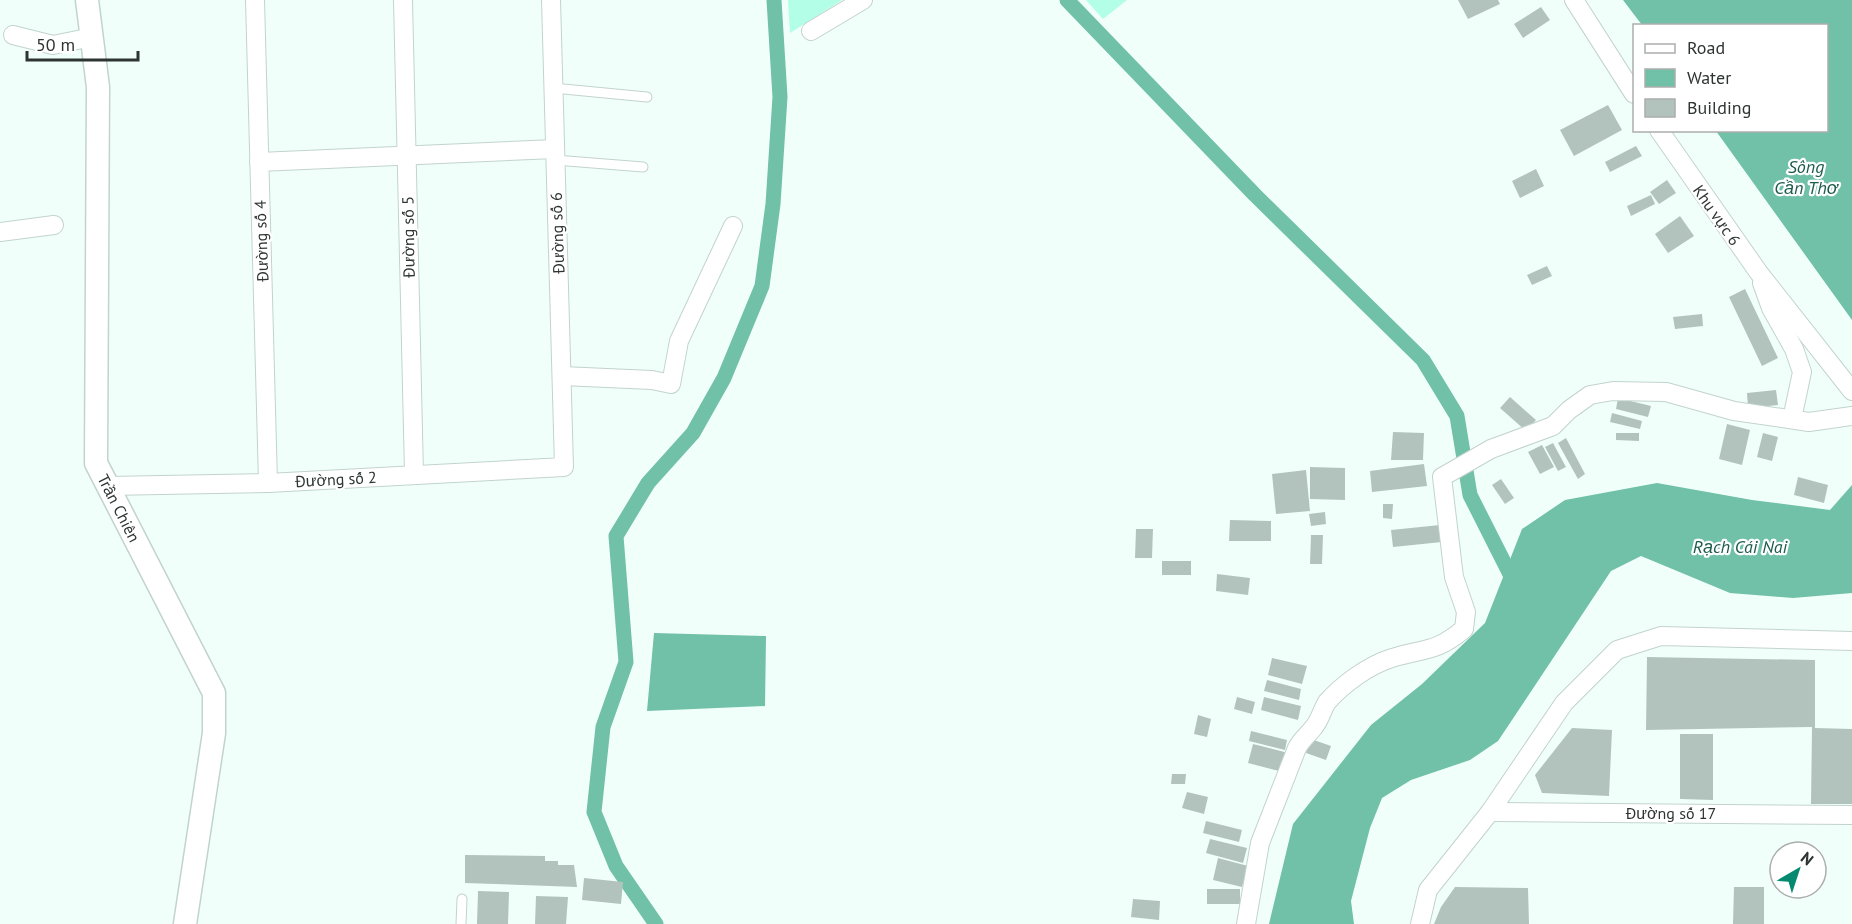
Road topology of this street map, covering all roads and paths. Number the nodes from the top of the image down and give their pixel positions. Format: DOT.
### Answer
graph roads {
  1 [pos="87,0"];
  2 [pos="255,0"];
  3 [pos="402,0"];
  4 [pos="550,0"];
  5 [pos="863,0"];
  6 [pos="1575,0"];
  7 [pos="811,31"];
  8 [pos="13,35"];
  9 [pos="92,37"];
  10 [pos="553,88"];
  11 [pos="1633,91"];
  12 [pos="647,97"];
  13 [pos="1660,132"];
  14 [pos="406,154"];
  15 [pos="555,155"];
  16 [pos="259,162"];
  17 [pos="644,167"];
  18 [pos="54,225"];
  19 [pos="733,226"];
  20 [pos="0,232"];
  21 [pos="1759,273"];
  22 [pos="562,376"];
  23 [pos="1852,391"];
  24 [pos="1852,416"];
  25 [pos="1792,419"];
  26 [pos="564,467"];
  27 [pos="414,474"];
  28 [pos="268,483"];
  29 [pos="108,486"];
  30 [pos="1852,641"];
  31 [pos="1490,812"];
  32 [pos="1852,815"];
  33 [pos="462,899"];
  34 [pos="185,924"];
  35 [pos="461,924"];
  36 [pos="1246,924"];
  37 [pos="1420,924"];
  1 -- 9 [label="street, Trần Chiên"];
  2 -- 16 [label="street, Đường số 4"];
  3 -- 14 [label="street, Đường số 5"];
  4 -- 10 [label="street, Đường số 6"];
  5 -- 7 [label="street"];
  6 -- 11 [label="street"];
  8 -- 9 [label="street"];
  9 -- 29 [label="street, Trần Chiên"];
  10 -- 12 [label="lane"];
  10 -- 15 [label="street, Đường số 6"];
  13 -- 21 [label="street, Khu vực 6"];
  14 -- 15 [label="street"];
  14 -- 16 [label="street"];
  14 -- 27 [label="street, Đường số 5"];
  15 -- 17 [label="lane"];
  15 -- 22 [label="street, Đường số 6"];
  16 -- 28 [label="street, Đường số 4"];
  18 -- 20 [label="street"];
  19 -- 22 [label="street"];
  21 -- 23 [label="street, Khu vực 6"];
  21 -- 25 [label="street"];
  22 -- 26 [label="street, Đường số 6"];
  24 -- 25 [label="street"];
  25 -- 36 [label="street"];
  26 -- 27 [label="street, Đường số 2"];
  27 -- 28 [label="street, Đường số 2"];
  28 -- 29 [label="street, Đường số 2"];
  29 -- 34 [label="street, Trần Chiên"];
  30 -- 31 [label="street"];
  31 -- 32 [label="street, Đường số 17"];
  31 -- 37 [label="street"];
  33 -- 35 [label="lane"];
}
